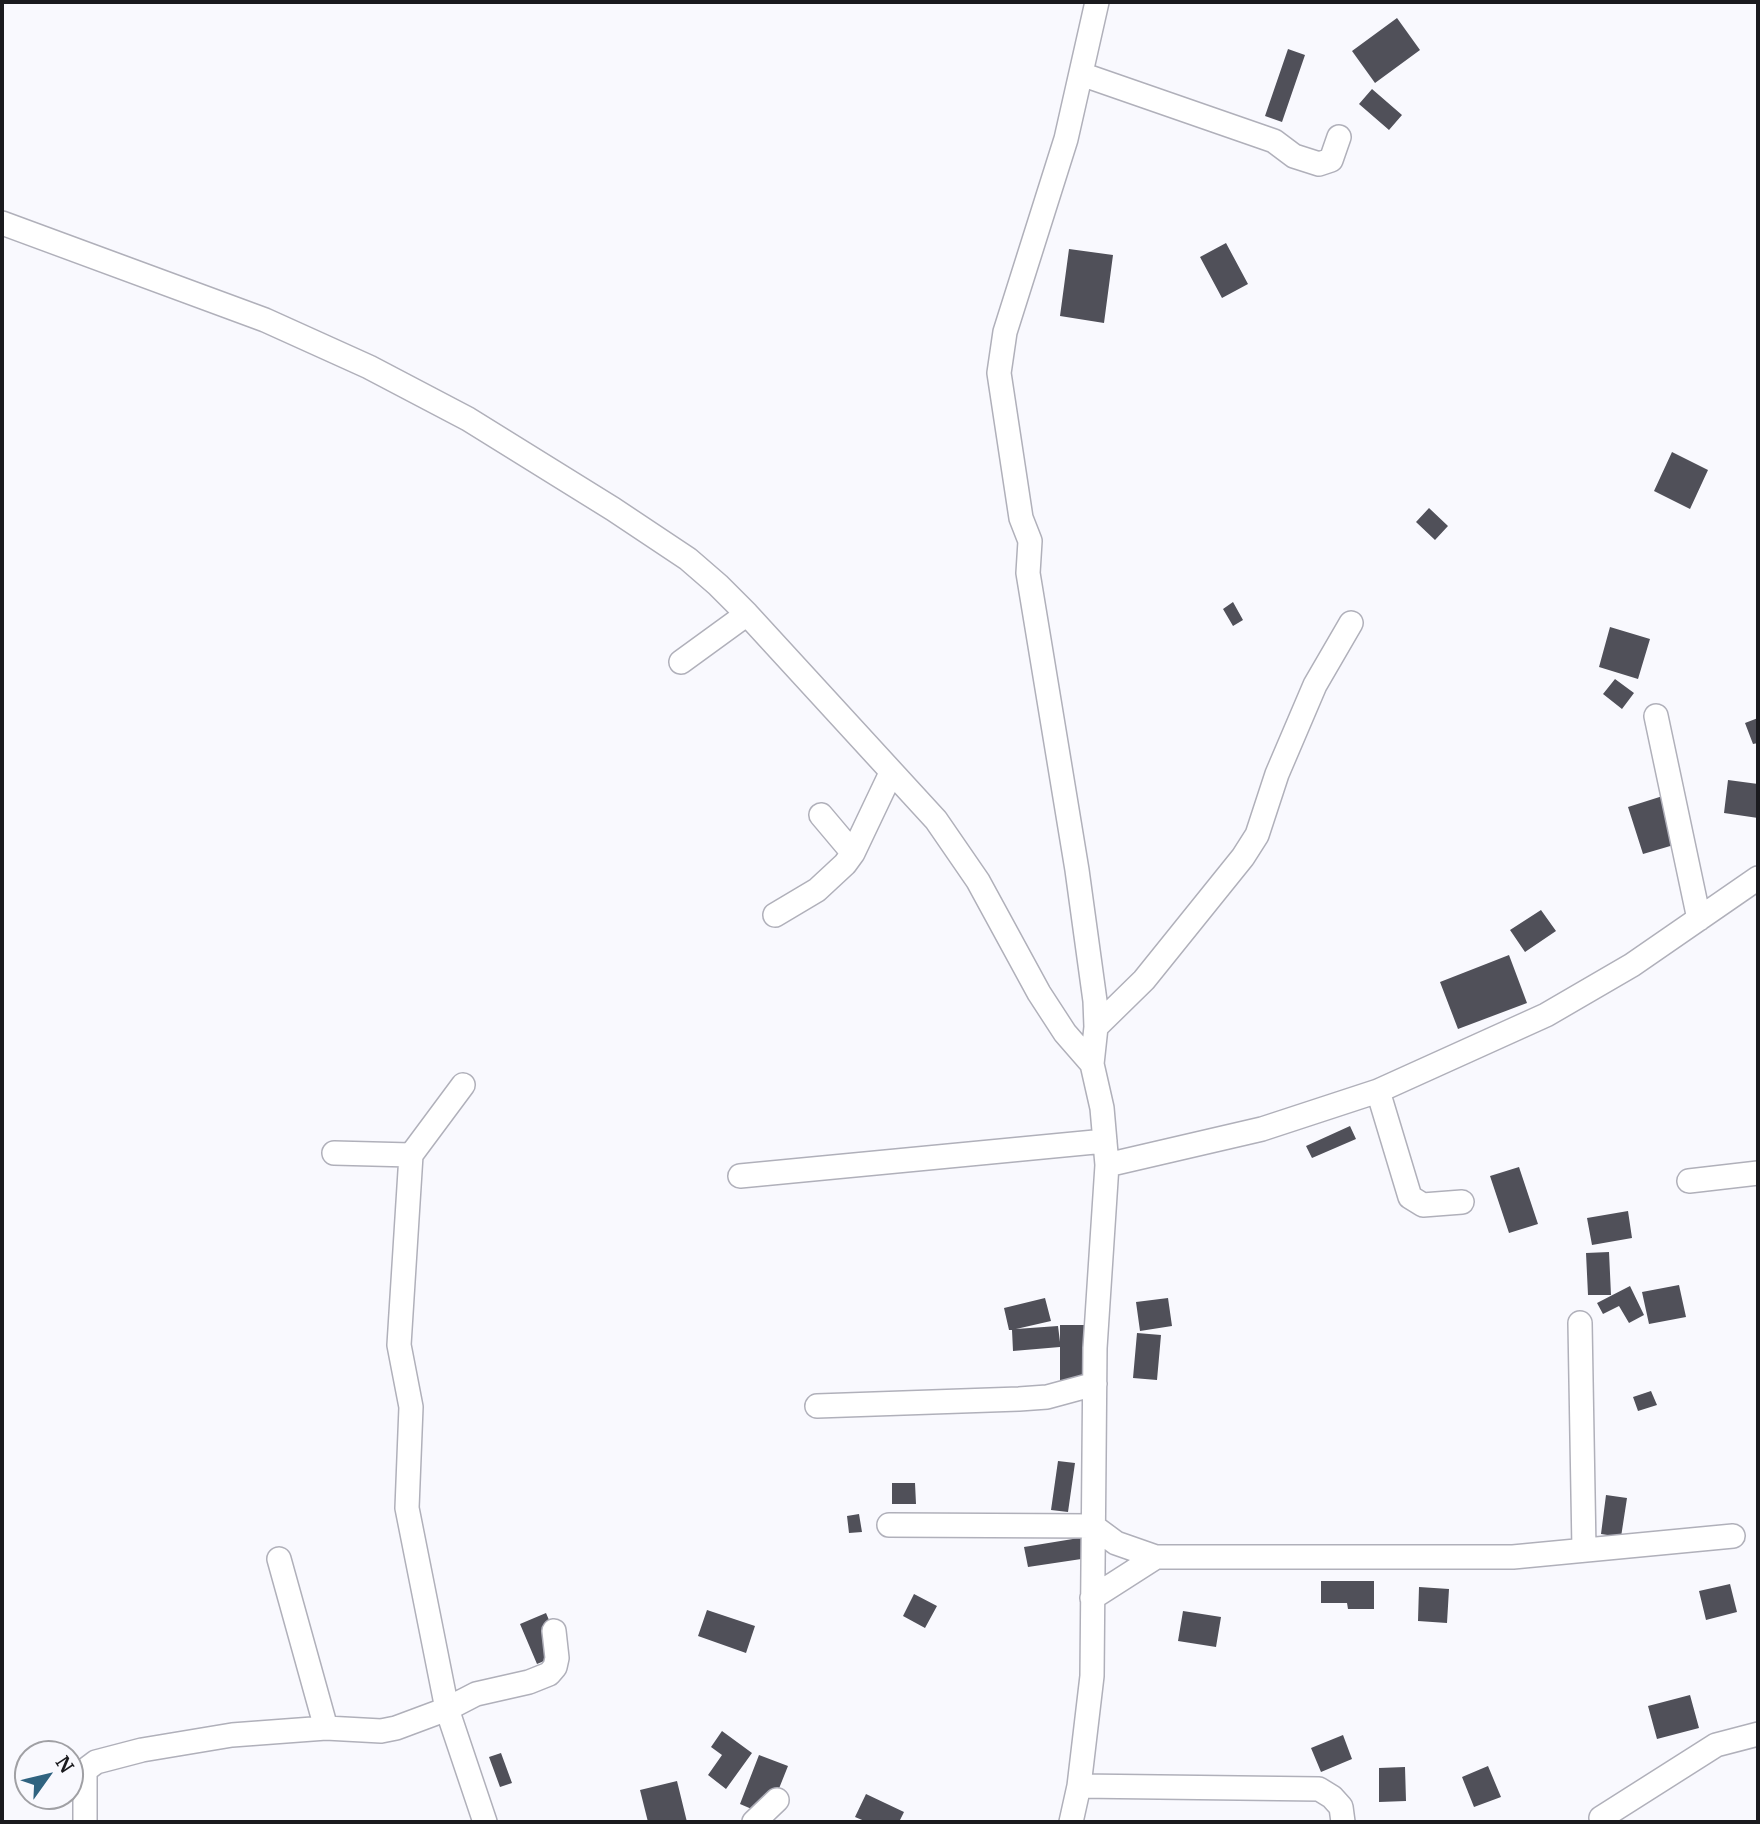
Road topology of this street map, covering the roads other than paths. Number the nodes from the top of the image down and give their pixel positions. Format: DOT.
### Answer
graph roads {
  1 [pos="1097,2"];
  2 [pos="1081,74"];
  3 [pos="1339,137"];
  4 [pos="2,223"];
  5 [pos="747,614"];
  6 [pos="1352,623"];
  7 [pos="681,662"];
  8 [pos="1656,716"];
  9 [pos="891,773"];
  10 [pos="821,815"];
  11 [pos="853,853"];
  12 [pos="1758,878"];
  13 [pos="775,915"];
  14 [pos="1699,919"];
  15 [pos="1096,1027"];
  16 [pos="1093,1064"];
  17 [pos="463,1085"];
  18 [pos="1378,1091"];
  19 [pos="1105,1141"];
  20 [pos="334,1153"];
  21 [pos="411,1155"];
  22 [pos="1107,1165"];
  23 [pos="1758,1173"];
  24 [pos="740,1176"];
  25 [pos="1689,1181"];
  26 [pos="1462,1202"];
  27 [pos="1580,1323"];
  28 [pos="1095,1384"];
  29 [pos="817,1406"];
  30 [pos="889,1525"];
  31 [pos="1093,1526"];
  32 [pos="1733,1536"];
  33 [pos="1584,1550"];
  34 [pos="1156,1558"];
  35 [pos="279,1559"];
  36 [pos="1092,1598"];
  37 [pos="554,1631"];
  38 [pos="447,1709"];
  39 [pos="326,1728"];
  40 [pos="1758,1734"];
  41 [pos="1079,1786"];
  42 [pos="777,1800"];
  43 [pos="1601,1818"];
  44 [pos="85,1822"];
  45 [pos="485,1822"];
  46 [pos="754,1822"];
  47 [pos="1071,1822"];
  48 [pos="1343,1822"];
  1 -- 2 [label="street"];
  2 -- 3 [label="street"];
  2 -- 15 [label="street"];
  4 -- 5 [label="street"];
  5 -- 7 [label="street"];
  5 -- 9 [label="street"];
  6 -- 15 [label="street"];
  8 -- 14 [label="street"];
  9 -- 11 [label="street"];
  9 -- 16 [label="street"];
  10 -- 11 [label="street"];
  11 -- 13 [label="street"];
  12 -- 14 [label="street"];
  14 -- 18 [label="street"];
  15 -- 16 [label="street"];
  16 -- 19 [label="street"];
  17 -- 21 [label="street"];
  18 -- 22 [label="street"];
  18 -- 26 [label="street"];
  19 -- 22 [label="street"];
  19 -- 24 [label="street"];
  20 -- 21 [label="street"];
  21 -- 38 [label="street"];
  22 -- 28 [label="street"];
  23 -- 25 [label="street"];
  27 -- 33 [label="street"];
  28 -- 29 [label="street"];
  28 -- 31 [label="street"];
  30 -- 31 [label="street"];
  31 -- 34 [label="street"];
  31 -- 36 [label="street"];
  32 -- 33 [label="street"];
  33 -- 34 [label="street"];
  34 -- 36 [label="street"];
  35 -- 39 [label="street"];
  36 -- 41 [label="street"];
  37 -- 38 [label="street"];
  38 -- 39 [label="street"];
  38 -- 45 [label="street"];
  39 -- 44 [label="street"];
  40 -- 43 [label="street"];
  41 -- 47 [label="street"];
  41 -- 48 [label="street"];
  42 -- 46 [label="street"];
}
